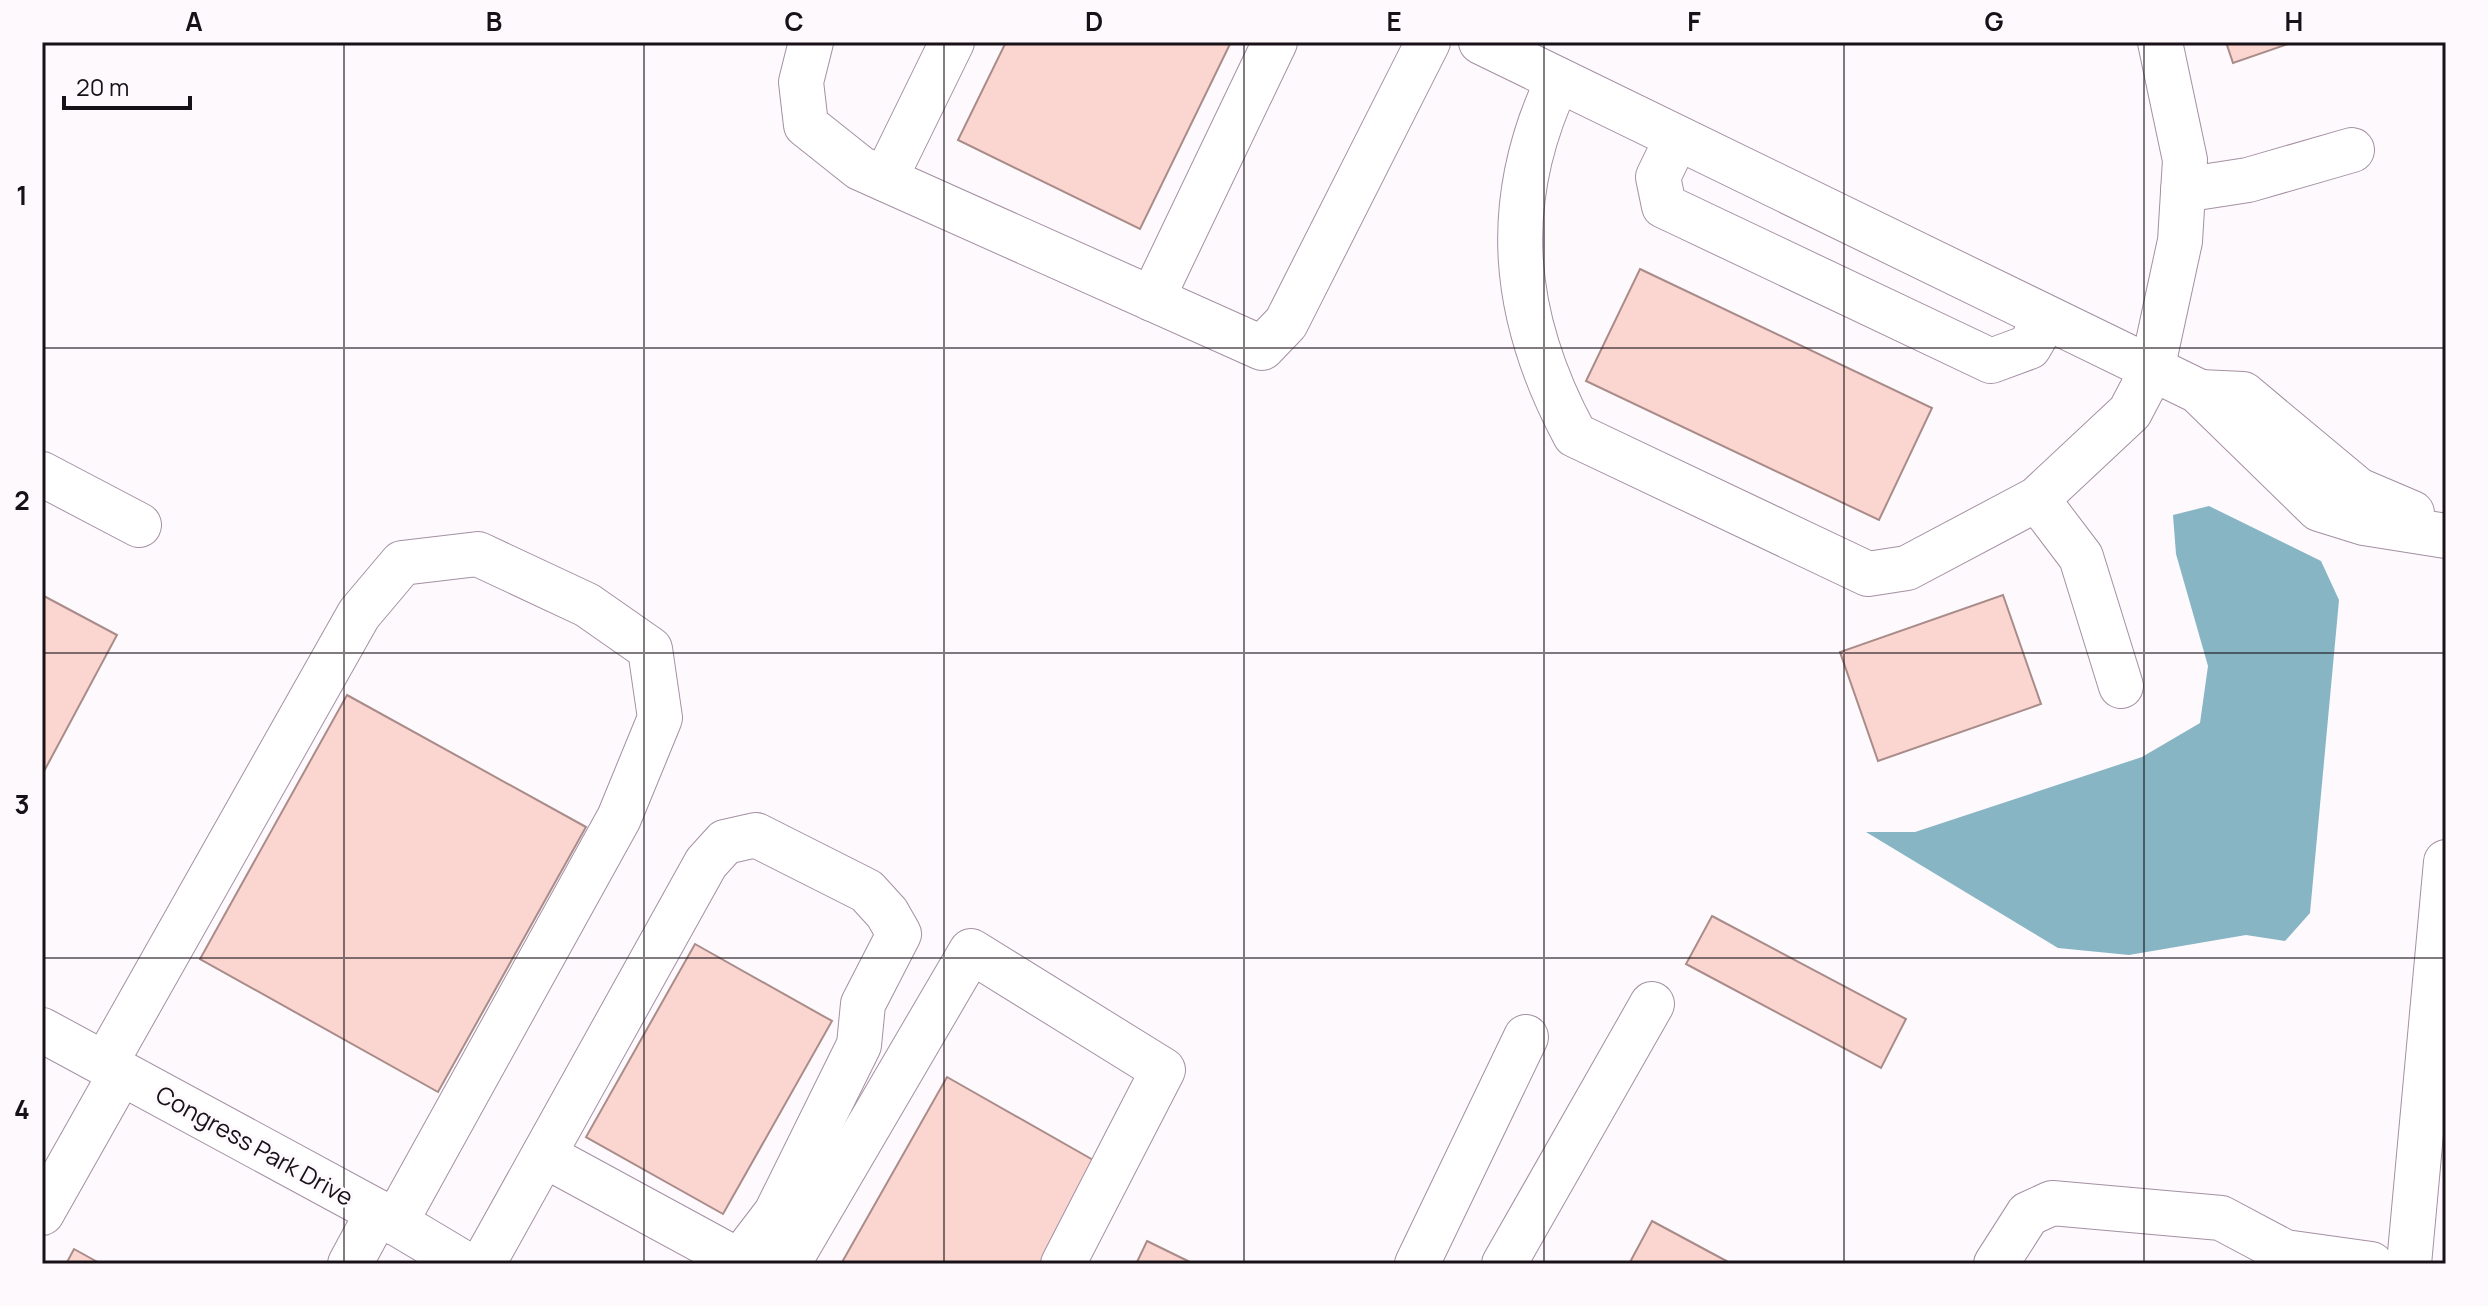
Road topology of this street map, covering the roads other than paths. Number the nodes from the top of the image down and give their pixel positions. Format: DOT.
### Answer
graph roads {
  1 [pos="811,42"];
  2 [pos="952,42"];
  3 [pos="1275,42"];
  4 [pos="1428,42"];
  5 [pos="1481,42"];
  6 [pos="2160,42"];
  7 [pos="1558,80"];
  8 [pos="1677,138"];
  9 [pos="2352,150"];
  10 [pos="885,179"];
  11 [pos="2183,190"];
  12 [pos="1152,299"];
  13 [pos="2046,318"];
  14 [pos="2152,370"];
  15 [pos="2198,391"];
  16 [pos="42,474"];
  17 [pos="2037,499"];
  18 [pos="139,525"];
  19 [pos="2446,527"];
  20 [pos="2446,536"];
  21 [pos="2121,686"];
  22 [pos="2446,862"];
  23 [pos="1652,1004"];
  24 [pos="42,1030"];
  25 [pos="1526,1037"];
  26 [pos="113,1068"];
  27 [pos="544,1155"];
  28 [pos="42,1213"];
  29 [pos="387,1218"];
  30 [pos="738,1262"];
  31 [pos="350,1264"];
  32 [pos="465,1264"];
  33 [pos="483,1264"];
  34 [pos="788,1264"];
  35 [pos="1063,1264"];
  36 [pos="1417,1264"];
  37 [pos="1504,1264"];
  38 [pos="1996,1264"];
  39 [pos="2371,1264"];
  40 [pos="2409,1264"];
  1 -- 10 [label="street"];
  2 -- 10 [label="street"];
  3 -- 12 [label="street"];
  4 -- 12 [label="street"];
  5 -- 7 [label="street"];
  6 -- 11 [label="street"];
  7 -- 8 [label="street"];
  7 -- 17 [label="street"];
  8 -- 13 [label="street"];
  8 -- 13 [label="street"];
  9 -- 11 [label="street"];
  10 -- 12 [label="street"];
  11 -- 14 [label="street"];
  13 -- 14 [label="street"];
  14 -- 15 [label="street"];
  14 -- 17 [label="street"];
  15 -- 19 [label="street"];
  15 -- 20 [label="street"];
  16 -- 18 [label="street"];
  17 -- 21 [label="street"];
  22 -- 40 [label="street"];
  23 -- 37 [label="street"];
  24 -- 26 [label="street, Congress Park Drive"];
  25 -- 36 [label="street"];
  26 -- 28 [label="street"];
  26 -- 29 [label="street, Congress Park Drive"];
  26 -- 29 [label="street"];
  27 -- 30 [label="street"];
  27 -- 30 [label="street"];
  27 -- 33 [label="street"];
  29 -- 31 [label="street"];
  29 -- 32 [label="street, Congress Park Drive"];
  34 -- 35 [label="street"];
  38 -- 39 [label="street"];
}
